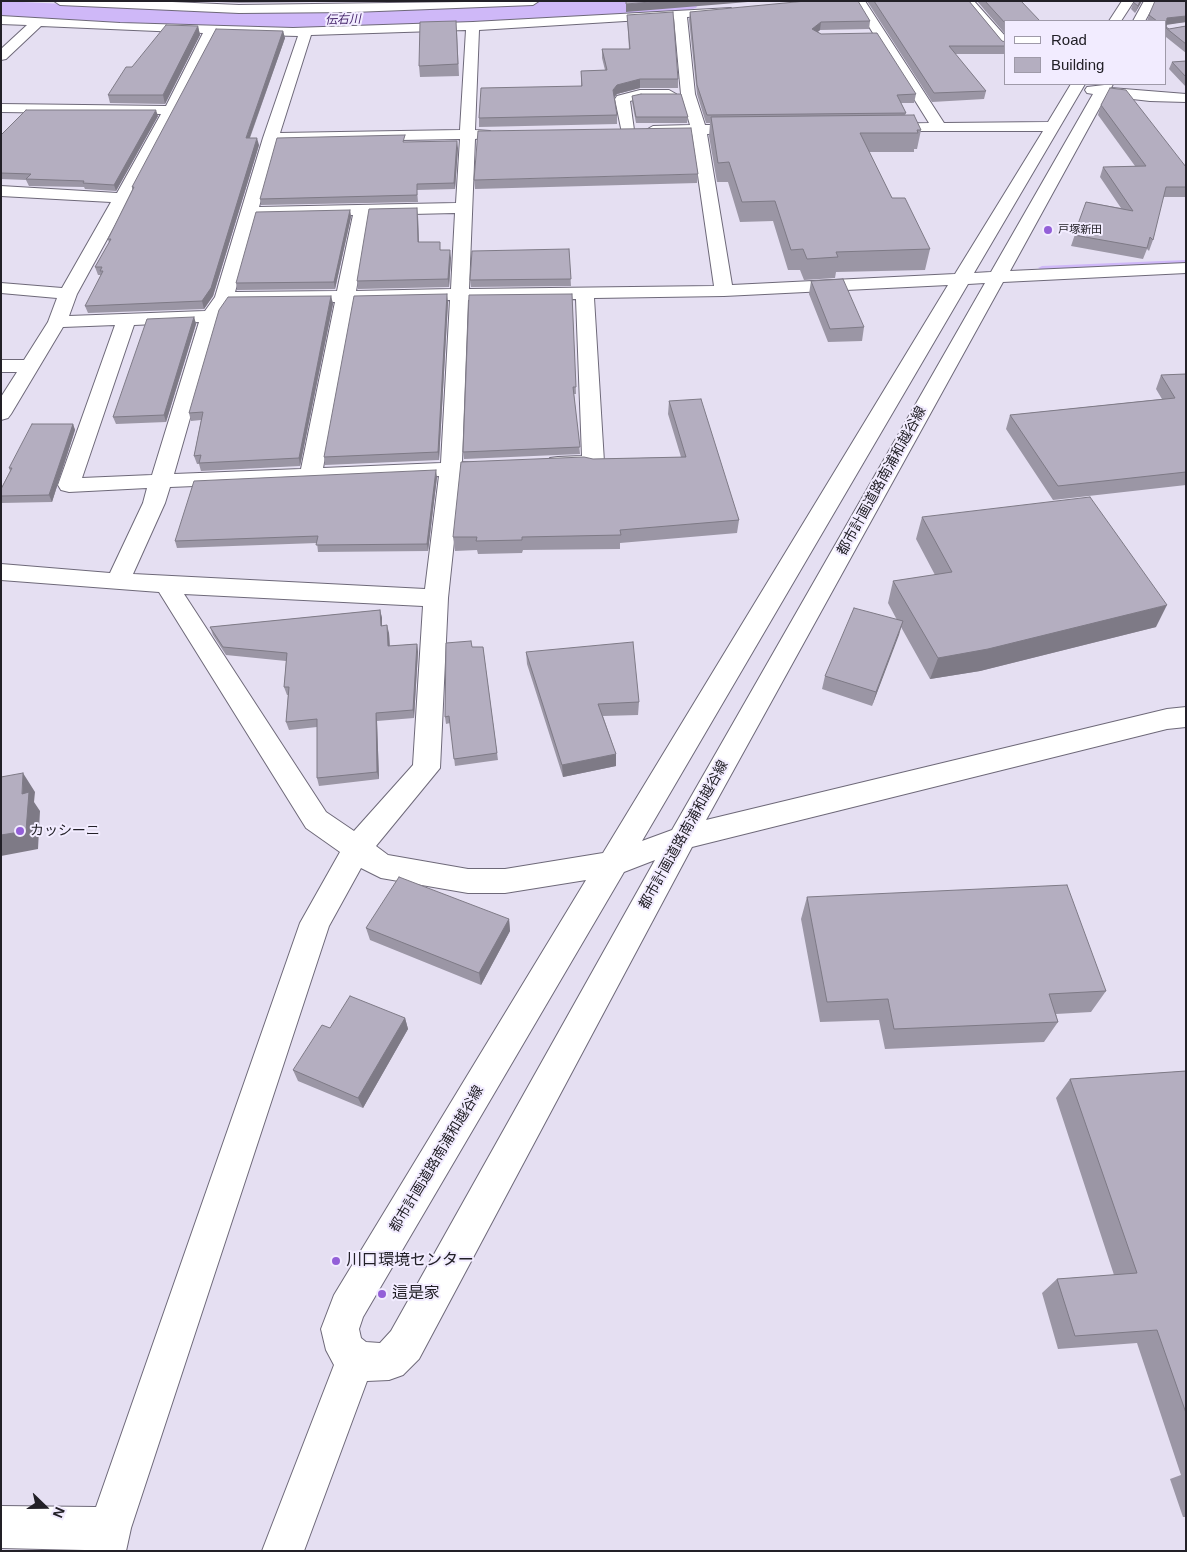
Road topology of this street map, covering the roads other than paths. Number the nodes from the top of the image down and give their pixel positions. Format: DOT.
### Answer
graph roads {
  1 [pos="60,1"];
  2 [pos="533,1"];
  3 [pos="859,1"];
  4 [pos="967,1"];
  5 [pos="1128,1"];
  6 [pos="1150,1"];
  7 [pos="460,3"];
  8 [pos="353,5"];
  9 [pos="242,6"];
  10 [pos="738,10"];
  11 [pos="680,15"];
  12 [pos="1,20"];
  13 [pos="1116,20"];
  14 [pos="1140,20"];
  15 [pos="38,22"];
  16 [pos="473,26"];
  17 [pos="211,30"];
  18 [pos="229,31"];
  19 [pos="306,32"];
  20 [pos="860,35"];
  21 [pos="880,35"];
  22 [pos="1004,43"];
  23 [pos="1,56"];
  24 [pos="1091,87"];
  25 [pos="688,94"];
  26 [pos="1186,98"];
  27 [pos="1,108"];
  28 [pos="171,110"];
  29 [pos="1053,126"];
  30 [pos="939,127"];
  31 [pos="866,128"];
  32 [pos="758,129"];
  33 [pos="607,130"];
  34 [pos="627,130"];
  35 [pos="699,130"];
  36 [pos="497,134"];
  37 [pos="467,135"];
  38 [pos="271,138"];
  39 [pos="1,191"];
  40 [pos="122,198"];
  41 [pos="464,208"];
  42 [pos="362,210"];
  43 [pos="249,212"];
  44 [pos="1186,268"];
  45 [pos="996,277"];
  46 [pos="960,279"];
  47 [pos="1,288"];
  48 [pos="724,290"];
  49 [pos="585,292"];
  50 [pos="68,294"];
  51 [pos="460,294"];
  52 [pos="344,297"];
  53 [pos="224,298"];
  54 [pos="210,316"];
  55 [pos="127,319"];
  56 [pos="58,322"];
  57 [pos="1,366"];
  58 [pos="30,366"];
  59 [pos="1,414"];
  60 [pos="535,464"];
  61 [pos="486,467"];
  62 [pos="451,468"];
  63 [pos="311,475"];
  64 [pos="162,480"];
  65 [pos="1,572"];
  66 [pos="118,581"];
  67 [pos="166,585"];
  68 [pos="436,598"];
  69 [pos="1186,717"];
  70 [pos="682,838"];
  71 [pos="357,848"];
  72 [pos="614,864"];
  73 [pos="356,1358"];
  74 [pos="1,1527"];
  75 [pos="107,1539"];
  76 [pos="283,1551"];
  1 -- 9 [label="street"];
  2 -- 7 [label="street"];
  3 -- 21 [label="street"];
  4 -- 22 [label="street"];
  5 -- 13 [label="street"];
  6 -- 14 [label="street"];
  7 -- 8 [label="street"];
  8 -- 9 [label="street"];
  9 -- 18 [label="street"];
  10 -- 11 [label="street"];
  11 -- 16 [label="street"];
  11 -- 25 [label="street"];
  12 -- 15 [label="street"];
  15 -- 17 [label="street"];
  15 -- 23 [label="street"];
  16 -- 19 [label="street"];
  16 -- 37 [label="street"];
  17 -- 18 [label="street"];
  17 -- 28 [label="street"];
  18 -- 19 [label="street"];
  19 -- 38 [label="street"];
  20 -- 21 [label="street"];
  21 -- 30 [label="street"];
  24 -- 26 [label="street"];
  24 -- 29 [label="street, 都市計画道路南浦和越谷線"];
  24 -- 45 [label="street, 都市計画道路南浦和越谷線"];
  25 -- 34 [label="street"];
  25 -- 35 [label="street"];
  27 -- 28 [label="street"];
  28 -- 40 [label="street"];
  29 -- 30 [label="street"];
  29 -- 46 [label="street, 都市計画道路南浦和越谷線"];
  30 -- 31 [label="street"];
  32 -- 35 [label="street"];
  33 -- 34 [label="street"];
  34 -- 35 [label="street"];
  35 -- 48 [label="street"];
  36 -- 37 [label="street"];
  37 -- 38 [label="street"];
  37 -- 41 [label="street"];
  38 -- 43 [label="street"];
  39 -- 40 [label="street"];
  40 -- 50 [label="street"];
  41 -- 42 [label="street"];
  41 -- 51 [label="street"];
  42 -- 43 [label="street"];
  42 -- 52 [label="street"];
  43 -- 53 [label="street"];
  44 -- 45 [label="street"];
  45 -- 46 [label="street"];
  45 -- 70 [label="street, 都市計画道路南浦和越谷線"];
  46 -- 48 [label="street"];
  46 -- 72 [label="street, 都市計画道路南浦和越谷線"];
  47 -- 50 [label="street"];
  48 -- 49 [label="street"];
  49 -- 51 [label="street"];
  49 -- 60 [label="street"];
  50 -- 56 [label="street"];
  51 -- 52 [label="street"];
  51 -- 62 [label="street"];
  52 -- 53 [label="street"];
  52 -- 63 [label="street"];
  53 -- 54 [label="street"];
  54 -- 55 [label="street"];
  54 -- 64 [label="street"];
  55 -- 56 [label="street"];
  55 -- 64 [label="street"];
  56 -- 58 [label="street"];
  57 -- 58 [label="street"];
  58 -- 59 [label="street"];
  61 -- 62 [label="street"];
  62 -- 63 [label="street"];
  62 -- 68 [label="street"];
  63 -- 64 [label="street"];
  64 -- 66 [label="street"];
  65 -- 66 [label="street"];
  66 -- 67 [label="street"];
  67 -- 68 [label="street"];
  67 -- 71 [label="street"];
  68 -- 71 [label="street"];
  69 -- 70 [label="street"];
  70 -- 72 [label="street"];
  70 -- 73 [label="street, 都市計画道路南浦和越谷線"];
  71 -- 72 [label="street"];
  71 -- 75 [label="street"];
  72 -- 73 [label="street, 都市計画道路南浦和越谷線"];
  73 -- 76 [label="street"];
  74 -- 75 [label="street"];
}
